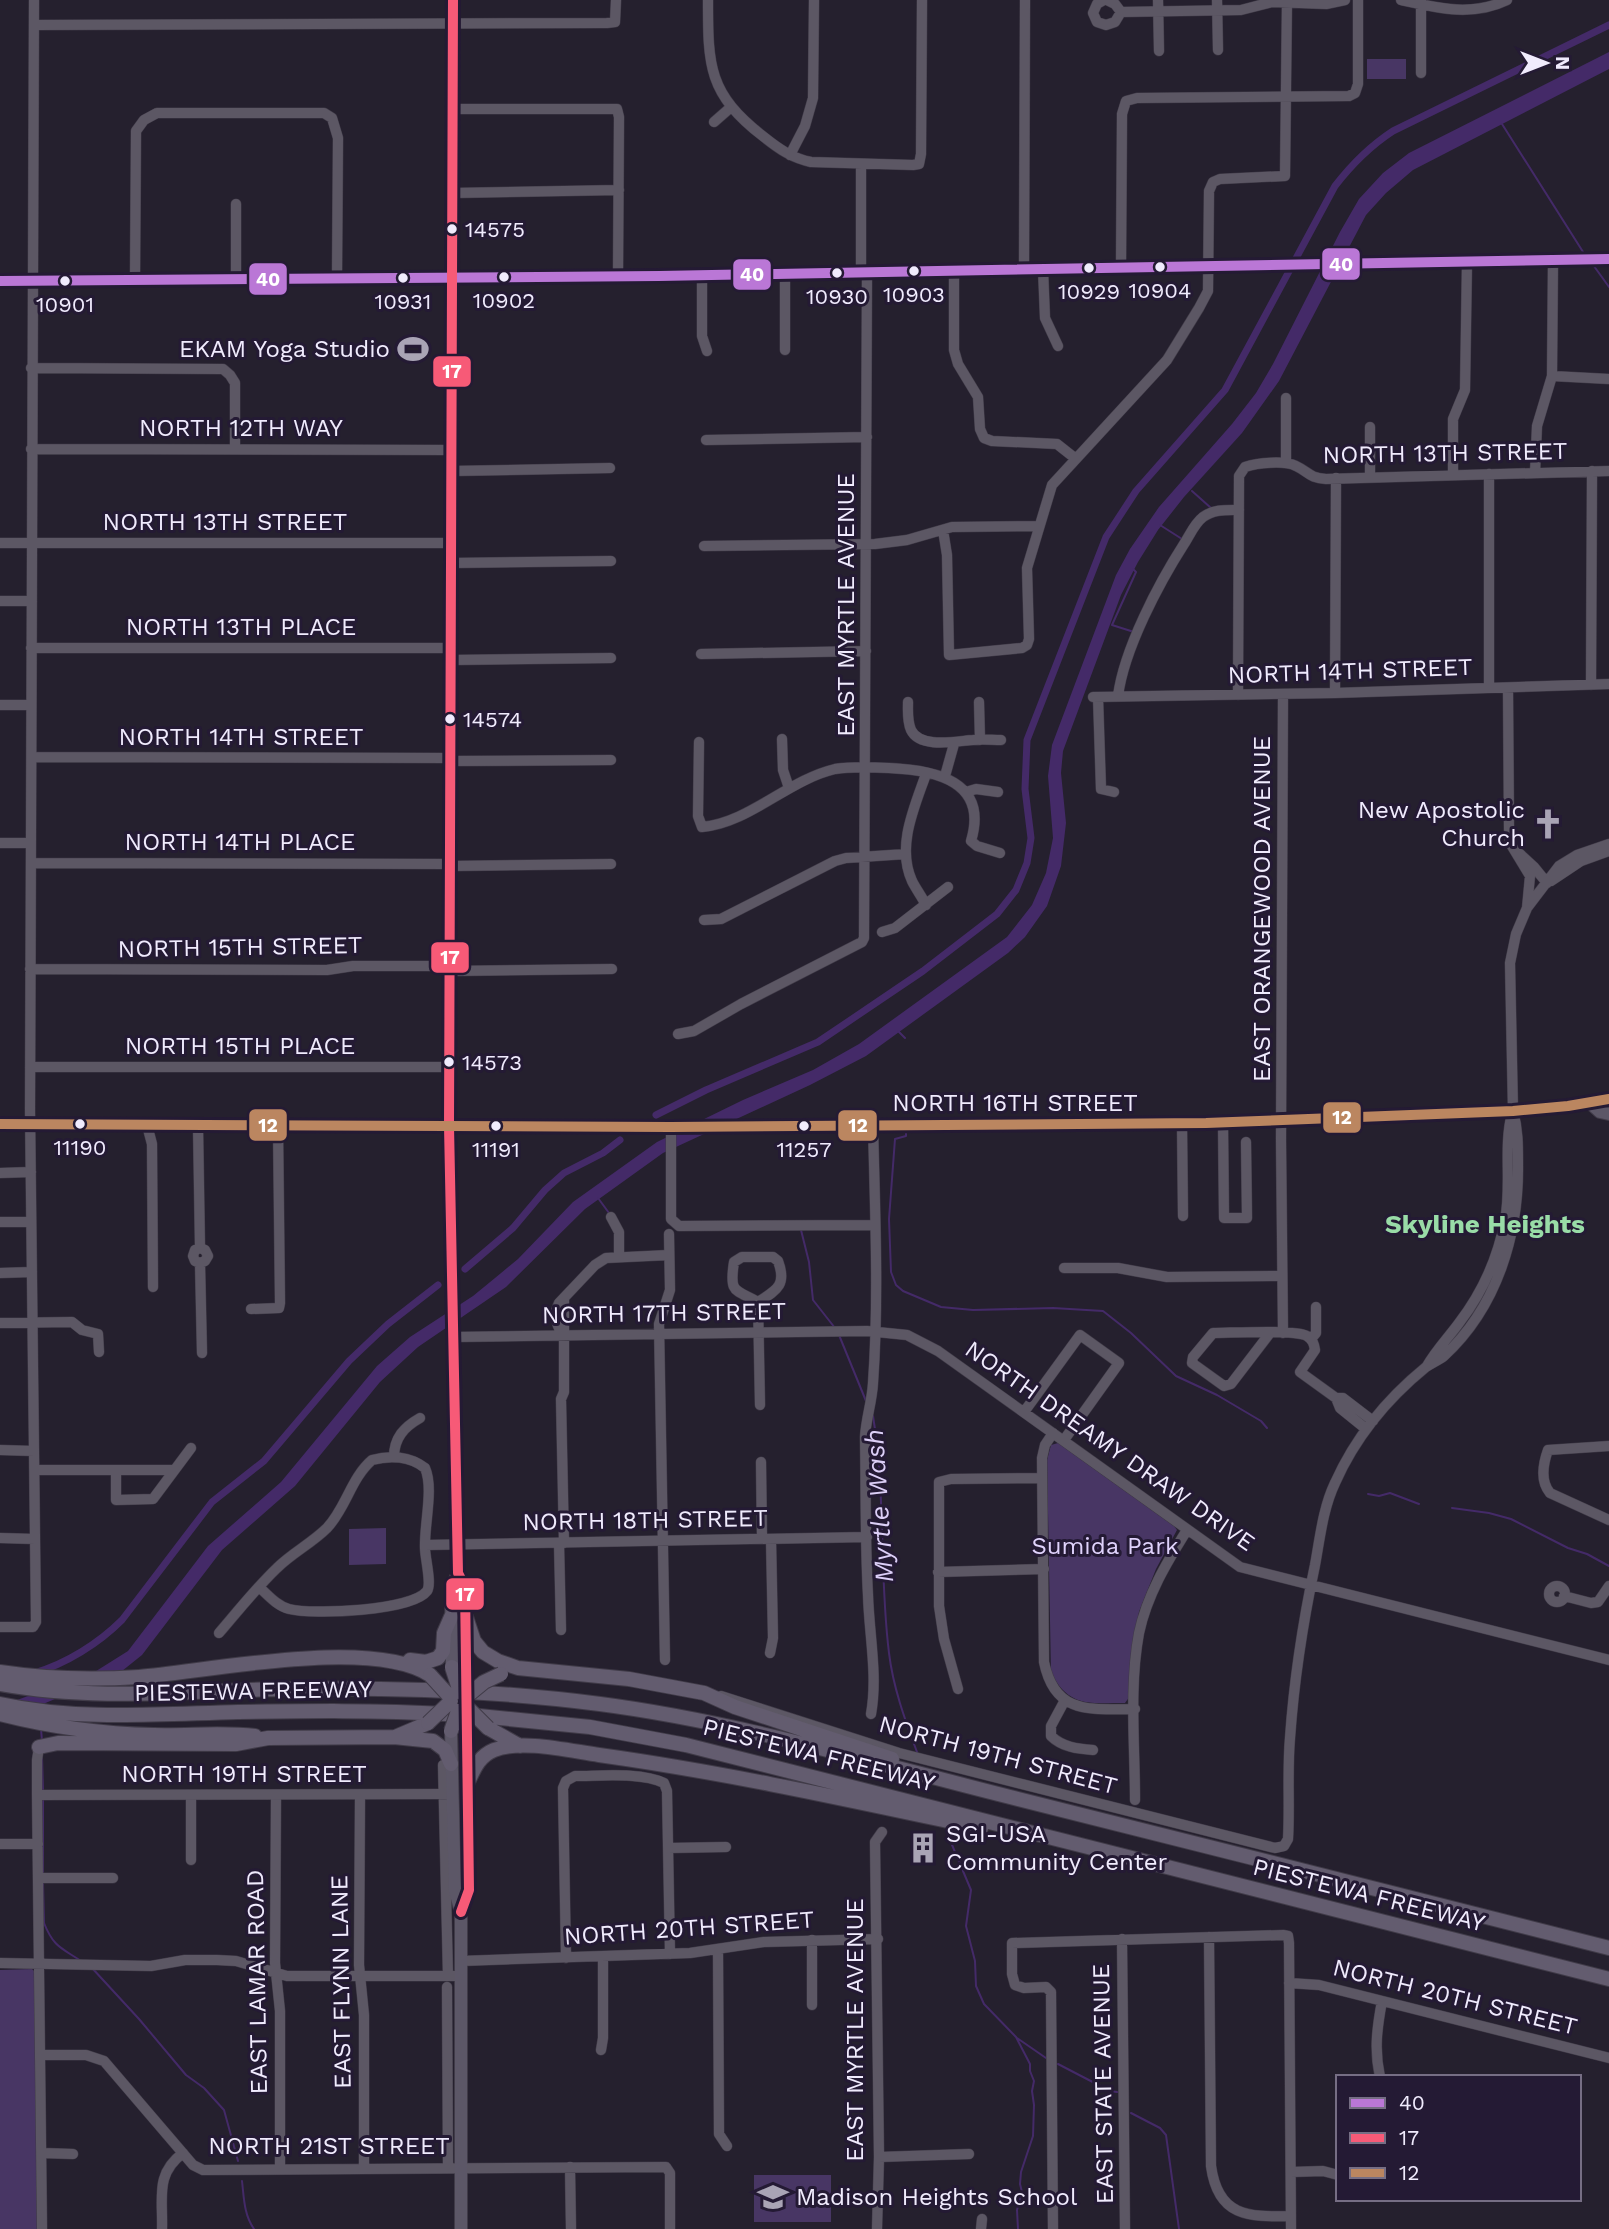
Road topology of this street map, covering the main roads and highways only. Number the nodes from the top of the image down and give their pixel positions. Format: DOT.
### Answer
graph roads {
  1 [pos="453,0"];
  2 [pos="1609,1099"];
  3 [pos="1590,1103"];
  4 [pos="1609,1114"];
  5 [pos="0,1124"];
  6 [pos="449,1126"];
  7 [pos="458,1617"];
  8 [pos="402,1662"];
  9 [pos="459,1667"];
  10 [pos="518,1668"];
  11 [pos="0,1672"];
  12 [pos="0,1684"];
  13 [pos="459,1701"];
  14 [pos="0,1704"];
  15 [pos="0,1714"];
  16 [pos="451,1731"];
  17 [pos="467,1731"];
  18 [pos="394,1737"];
  19 [pos="268,1738"];
  20 [pos="520,1746"];
  21 [pos="39,1747"];
  22 [pos="447,1764"];
  23 [pos="468,1782"];
  24 [pos="1037,1804"];
  25 [pos="1038,1833"];
  26 [pos="461,1912"];
  27 [pos="1609,1948"];
  28 [pos="1609,1979"];
  29 [pos="461,2229"];
  1 -- 6 [label="main road"];
  2 -- 3 [label="main road, NORTH 16TH STREET"];
  3 -- 4 [label="main road"];
  3 -- 6 [label="main road, NORTH 16TH STREET"];
  5 -- 6 [label="main road, NORTH 16TH STREET"];
  6 -- 7 [label="main road"];
  7 -- 8 [label="highway"];
  7 -- 9 [label="main road"];
  7 -- 10 [label="highway"];
  8 -- 11 [label="highway"];
  8 -- 13 [label="highway, bridge"];
  9 -- 13 [label="highway, bridge"];
  10 -- 13 [label="highway, bridge"];
  10 -- 24 [label="highway"];
  12 -- 24 [label="highway, PIESTEWA FREEWAY"];
  13 -- 16 [label="highway, bridge"];
  13 -- 17 [label="highway, bridge"];
  13 -- 18 [label="highway, bridge"];
  13 -- 20 [label="highway, bridge"];
  14 -- 25 [label="highway, PIESTEWA FREEWAY"];
  15 -- 19 [label="highway"];
  16 -- 22 [label="main road"];
  17 -- 23 [label="main road"];
  18 -- 19 [label="highway"];
  18 -- 22 [label="highway"];
  19 -- 21 [label="highway"];
  20 -- 23 [label="highway"];
  20 -- 25 [label="highway"];
  22 -- 26 [label="main road"];
  23 -- 26 [label="main road"];
  24 -- 27 [label="highway, PIESTEWA FREEWAY"];
  25 -- 28 [label="highway, PIESTEWA FREEWAY"];
  26 -- 29 [label="main road"];
}
